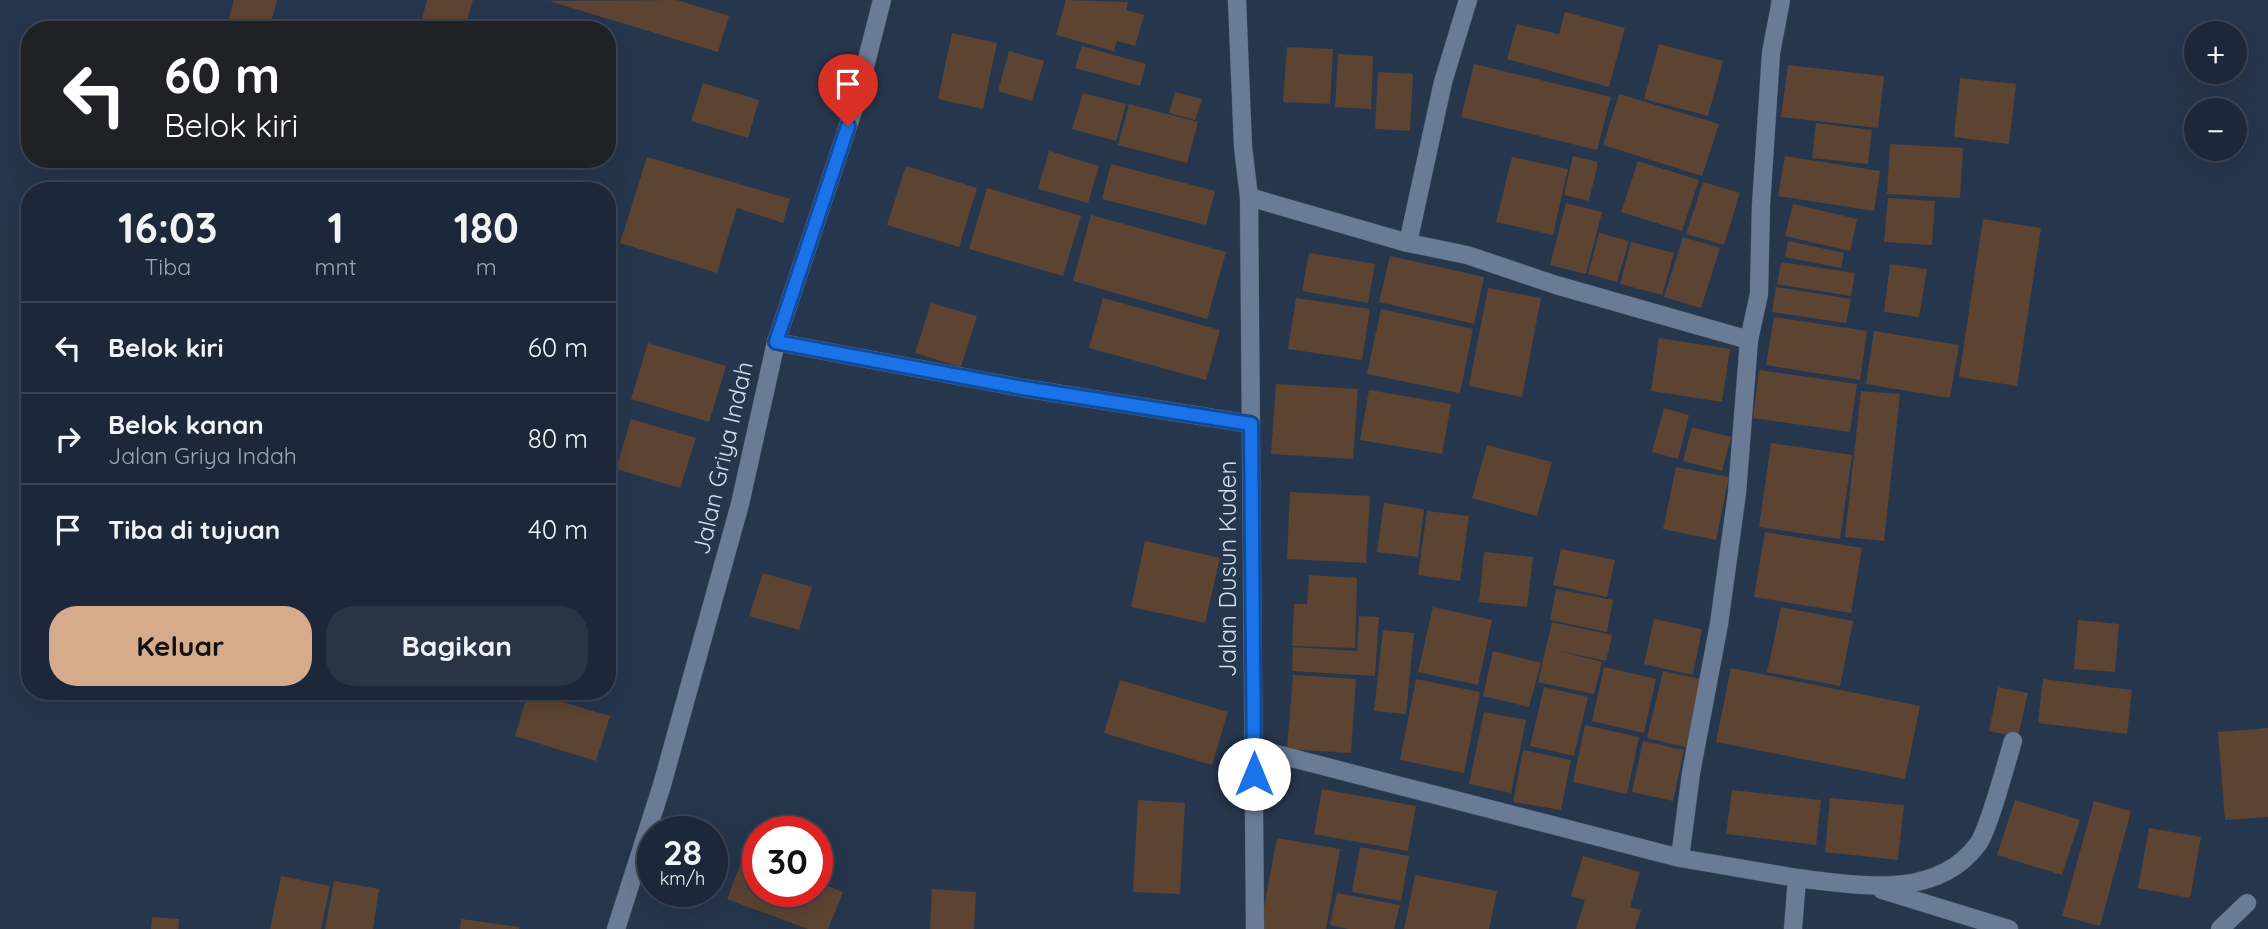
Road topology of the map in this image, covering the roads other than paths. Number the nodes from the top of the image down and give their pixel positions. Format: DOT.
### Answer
graph roads {
  1 [pos="883,0"];
  2 [pos="1237,0"];
  3 [pos="1468,0"];
  4 [pos="1782,0"];
  5 [pos="1250,197"];
  6 [pos="1408,243"];
  7 [pos="1749,340"];
  8 [pos="776,342"];
  9 [pos="1251,424"];
  10 [pos="2012,741"];
  11 [pos="1253,748"];
  12 [pos="1680,858"];
  13 [pos="1797,878"];
  14 [pos="1868,886"];
  15 [pos="2247,903"];
  16 [pos="616,929"];
  17 [pos="1255,929"];
  18 [pos="1793,929"];
  19 [pos="2009,929"];
  20 [pos="2220,929"];
  1 -- 8 [label="street, Jalan Griya Indah"];
  2 -- 5 [label="street, Jalan Dusun Kuden"];
  3 -- 6 [label="street"];
  4 -- 7 [label="street"];
  5 -- 6 [label="street"];
  5 -- 9 [label="street, Jalan Dusun Kuden"];
  6 -- 7 [label="street"];
  7 -- 12 [label="street"];
  8 -- 9 [label="street"];
  8 -- 16 [label="street, Jalan Griya Indah"];
  9 -- 11 [label="street, Jalan Dusun Kuden"];
  10 -- 14 [label="street"];
  11 -- 12 [label="street"];
  11 -- 17 [label="street, Jalan Dusun Kuden"];
  12 -- 13 [label="street"];
  13 -- 14 [label="street"];
  13 -- 18 [label="street"];
  14 -- 19 [label="street"];
  15 -- 20 [label="street"];
}
